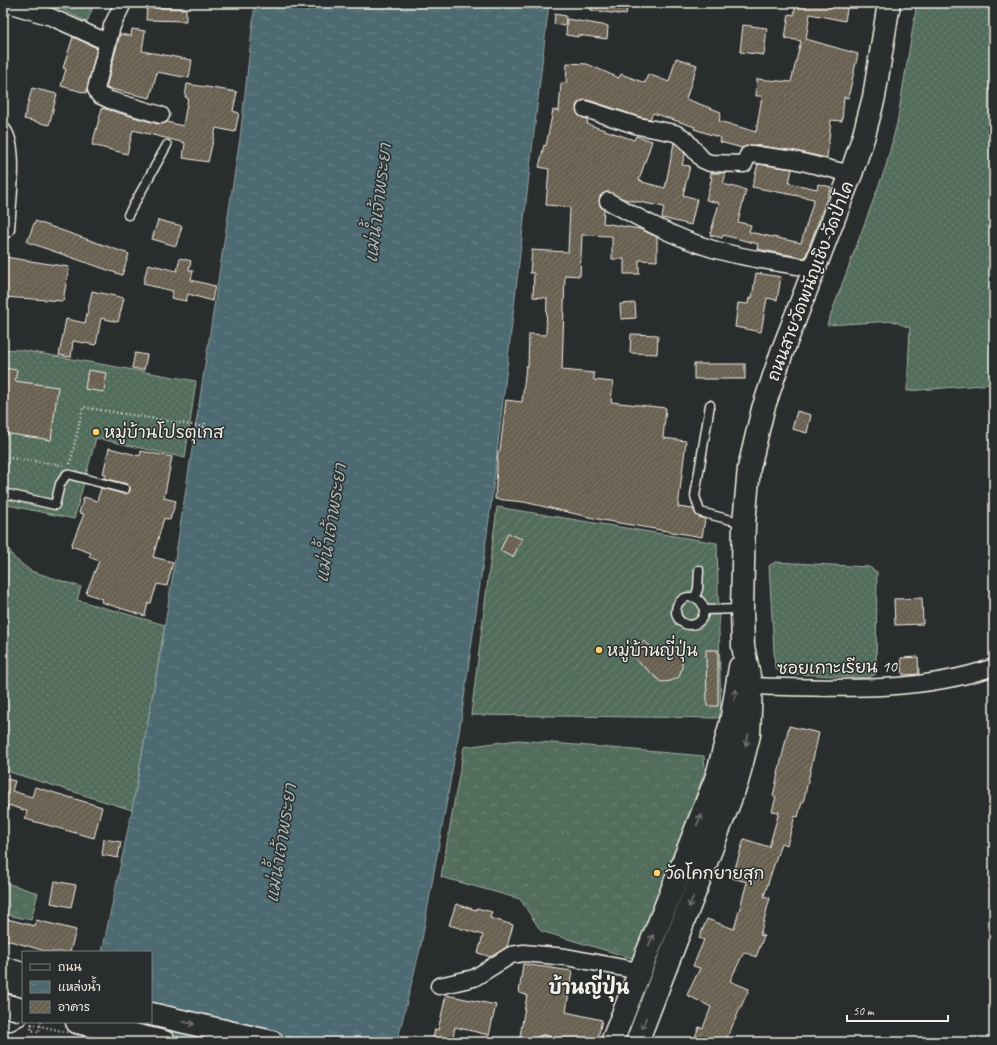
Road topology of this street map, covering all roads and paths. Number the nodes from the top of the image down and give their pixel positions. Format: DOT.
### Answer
graph roads {
  1 [pos="4,3"];
  2 [pos="123,3"];
  3 [pos="889,3"];
  4 [pos="107,42"];
  5 [pos="586,109"];
  6 [pos="161,115"];
  7 [pos="3,131"];
  8 [pos="167,145"];
  9 [pos="851,174"];
  10 [pos="608,201"];
  11 [pos="128,215"];
  12 [pos="6,229"];
  13 [pos="815,269"];
  14 [pos="710,405"];
  15 [pos="205,422"];
  16 [pos="204,427"];
  17 [pos="204,432"];
  18 [pos="3,457"];
  19 [pos="68,470"];
  20 [pos="125,489"];
  21 [pos="3,493"];
  22 [pos="744,523"];
  23 [pos="699,570"];
  24 [pos="695,598"];
  25 [pos="742,609"];
  26 [pos="704,610"];
  27 [pos="743,646"];
  28 [pos="994,667"];
  29 [pos="751,686"];
  30 [pos="3,965"];
  31 [pos="22,971"];
  32 [pos="639,971"];
  33 [pos="3,980"];
  34 [pos="22,985"];
  35 [pos="440,986"];
  36 [pos="22,1002"];
  37 [pos="3,1005"];
  38 [pos="22,1014"];
  39 [pos="152,1014"];
  40 [pos="3,1020"];
  41 [pos="29,1023"];
  42 [pos="41,1023"];
  43 [pos="48,1023"];
  44 [pos="81,1023"];
  45 [pos="111,1042"];
  46 [pos="164,1042"];
  47 [pos="272,1042"];
  48 [pos="612,1042"];
  49 [pos="637,1042"];
  1 -- 4 [label="street"];
  2 -- 4 [label="street"];
  3 -- 9 [label="main road, ถนนสายวัดพนัญเชิง-วัดป่าโค"];
  4 -- 6 [label="street"];
  5 -- 9 [label="street"];
  7 -- 12 [label="street"];
  8 -- 11 [label="lane"];
  9 -- 13 [label="main road, ถนนสายวัดพนัญเชิง-วัดป่าโค"];
  10 -- 13 [label="street"];
  13 -- 22 [label="main road, ถนนสายวัดพนัญเชิง-วัดป่าโค"];
  14 -- 22 [label="lane"];
  15 -- 16 [label="path"];
  16 -- 17 [label="path"];
  16 -- 19 [label="path"];
  18 -- 19 [label="path"];
  19 -- 20 [label="lane"];
  19 -- 21 [label="lane"];
  22 -- 25 [label="main road, ถนนสายวัดพนัญเชิง-วัดป่าโค"];
  23 -- 24 [label="lane"];
  24 -- 26 [label="lane"];
  24 -- 26 [label="lane"];
  25 -- 26 [label="lane"];
  25 -- 27 [label="main road, ถนนสายวัดพนัญเชิง-วัดป่าโค"];
  27 -- 29 [label="main road"];
  32 -- 27 [label="main road, one-way"];
  28 -- 29 [label="street, ซอยเกาะเรียน 10"];
  29 -- 49 [label="main road, one-way"];
  30 -- 31 [label="street"];
  32 -- 35 [label="street"];
  32 -- 48 [label="main road"];
  33 -- 34 [label="main road"];
  36 -- 40 [label="street"];
  37 -- 38 [label="main road, bridge"];
  39 -- 47 [label="main road, one-way"];
  41 -- 42 [label="path"];
  43 -- 45 [label="path, bridge"];
  44 -- 46 [label="main road"];
}
